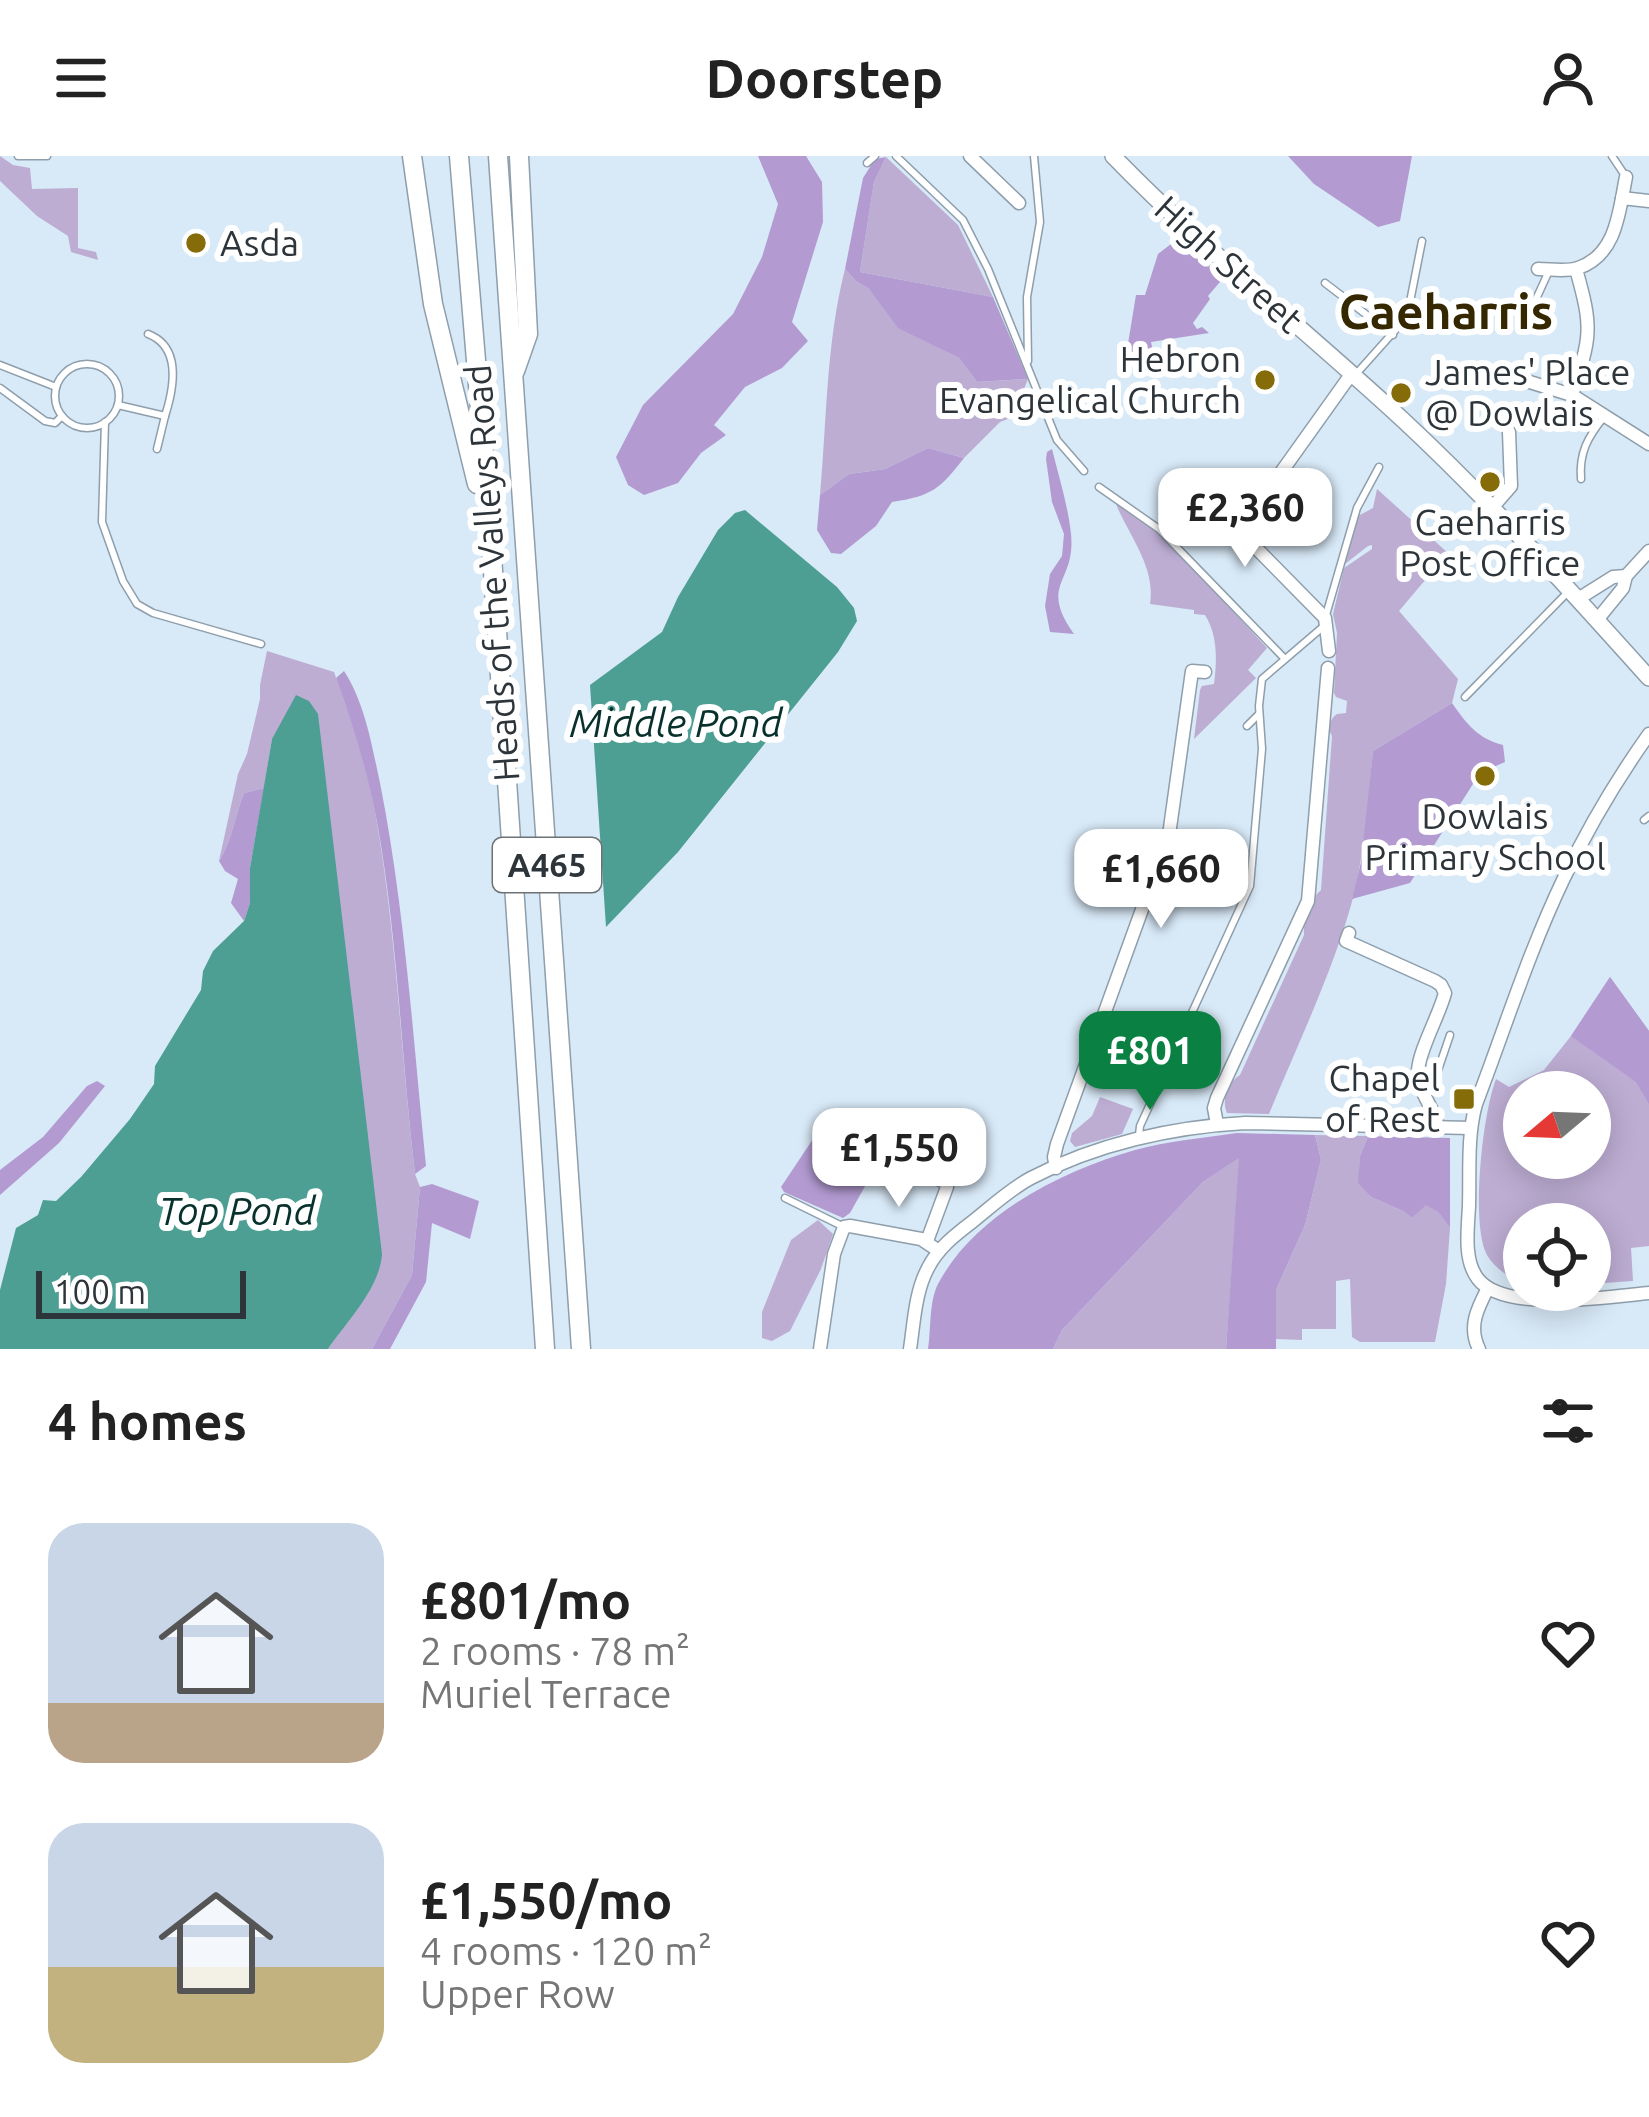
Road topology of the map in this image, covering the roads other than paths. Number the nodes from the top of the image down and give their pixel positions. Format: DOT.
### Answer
graph roads {
  1 [pos="18,156"];
  2 [pos="46,156"];
  3 [pos="412,156"];
  4 [pos="459,156"];
  5 [pos="498,156"];
  6 [pos="519,156"];
  7 [pos="875,156"];
  8 [pos="896,156"];
  9 [pos="970,156"];
  10 [pos="1034,156"];
  11 [pos="1113,156"];
  12 [pos="1612,156"];
  13 [pos="988,162"];
  14 [pos="867,163"];
  15 [pos="1626,177"];
  16 [pos="1622,199"];
  17 [pos="1649,201"];
  18 [pos="1018,203"];
  19 [pos="1422,241"];
  20 [pos="1544,269"];
  21 [pos="1576,269"];
  22 [pos="1325,283"];
  23 [pos="1532,308"];
  24 [pos="148,334"];
  25 [pos="1393,335"];
  26 [pos="0,365"];
  27 [pos="1028,365"];
  28 [pos="1354,375"];
  29 [pos="1523,380"];
  30 [pos="512,381"];
  31 [pos="56,387"];
  32 [pos="0,388"];
  33 [pos="1572,395"];
  34 [pos="118,405"];
  35 [pos="62,416"];
  36 [pos="165,416"];
  37 [pos="1605,416"];
  38 [pos="105,422"];
  39 [pos="1510,432"];
  40 [pos="1649,444"];
  41 [pos="157,449"];
  42 [pos="1379,466"];
  43 [pos="1084,471"];
  44 [pos="1581,478"];
  45 [pos="1099,487"];
  46 [pos="1198,489"];
  47 [pos="1491,509"];
  48 [pos="1240,530"];
  49 [pos="491,541"];
  50 [pos="1649,551"];
  51 [pos="1626,575"];
  52 [pos="1574,595"];
  53 [pos="1597,620"];
  54 [pos="1326,621"];
  55 [pos="261,644"];
  56 [pos="1329,651"];
  57 [pos="1285,658"];
  58 [pos="1328,668"];
  59 [pos="1204,672"];
  60 [pos="1649,678"];
  61 [pos="1465,697"];
  62 [pos="1325,705"];
  63 [pos="1342,706"];
  64 [pos="1259,714"];
  65 [pos="1247,727"];
  66 [pos="1649,734"];
  67 [pos="1349,932"];
  68 [pos="1450,1035"];
  69 [pos="1422,1088"];
  70 [pos="1216,1124"];
  71 [pos="1438,1128"];
  72 [pos="1471,1128"];
  73 [pos="942,1136"];
  74 [pos="1140,1139"];
  75 [pos="892,1156"];
  76 [pos="1056,1168"];
  77 [pos="947,1187"];
  78 [pos="785,1198"];
  79 [pos="844,1227"];
  80 [pos="927,1241"];
  81 [pos="938,1251"];
  82 [pos="1488,1288"];
  83 [pos="1611,1293"];
  84 [pos="1649,1293"];
  85 [pos="1503,1296"];
  86 [pos="545,1349"];
  87 [pos="581,1349"];
  88 [pos="820,1349"];
  89 [pos="910,1349"];
  90 [pos="1479,1349"];
  1 -- 2 [label="lane"];
  3 -- 49 [label="highway"];
  4 -- 49 [label="highway, Heads of the Valleys Road / A465"];
  5 -- 30 [label="highway, Heads of the Valleys Road / A465"];
  6 -- 30 [label="highway"];
  7 -- 14 [label="lane"];
  8 -- 27 [label="lane"];
  9 -- 13 [label="street"];
  10 -- 27 [label="lane"];
  11 -- 28 [label="street, High Street"];
  12 -- 15 [label="lane"];
  13 -- 18 [label="street"];
  15 -- 16 [label="street"];
  16 -- 17 [label="street"];
  16 -- 21 [label="street"];
  19 -- 25 [label="lane"];
  20 -- 21 [label="street"];
  20 -- 23 [label="lane"];
  21 -- 33 [label="street"];
  22 -- 25 [label="lane"];
  24 -- 36 [label="lane"];
  25 -- 28 [label="lane"];
  26 -- 31 [label="lane"];
  27 -- 43 [label="lane"];
  28 -- 47 [label="street, High Street"];
  28 -- 48 [label="street"];
  29 -- 33 [label="street"];
  30 -- 87 [label="highway, Heads of the Valleys Road / A465"];
  31 -- 34 [label="lane"];
  31 -- 35 [label="lane"];
  32 -- 35 [label="lane"];
  33 -- 37 [label="street"];
  34 -- 36 [label="lane"];
  34 -- 38 [label="lane"];
  35 -- 38 [label="lane"];
  36 -- 41 [label="lane"];
  37 -- 40 [label="street"];
  37 -- 44 [label="lane"];
  38 -- 55 [label="lane"];
  39 -- 47 [label="street"];
  42 -- 54 [label="lane"];
  45 -- 57 [label="lane"];
  46 -- 48 [label="street"];
  47 -- 52 [label="street, High Street"];
  48 -- 54 [label="street"];
  49 -- 86 [label="highway, Heads of the Valleys Road / A465"];
  50 -- 51 [label="street"];
  51 -- 52 [label="street"];
  51 -- 53 [label="street"];
  52 -- 53 [label="street, High Street"];
  52 -- 61 [label="lane"];
  53 -- 60 [label="street, High Street"];
  54 -- 56 [label="street"];
  54 -- 57 [label="lane"];
  57 -- 64 [label="lane"];
  58 -- 62 [label="street"];
  59 -- 76 [label="street"];
  62 -- 63 [label="street"];
  62 -- 70 [label="street"];
  64 -- 65 [label="lane"];
  64 -- 74 [label="lane"];
  66 -- 72 [label="street"];
  67 -- 69 [label="street"];
  68 -- 69 [label="lane"];
  69 -- 71 [label="street"];
  70 -- 71 [label="street"];
  70 -- 74 [label="street"];
  71 -- 72 [label="street"];
  72 -- 82 [label="street"];
  73 -- 77 [label="lane"];
  74 -- 76 [label="street"];
  75 -- 77 [label="lane"];
  76 -- 81 [label="street"];
  77 -- 80 [label="street"];
  78 -- 79 [label="lane"];
  79 -- 80 [label="street"];
  79 -- 88 [label="street"];
  80 -- 81 [label="street"];
  81 -- 89 [label="street"];
  82 -- 85 [label="street"];
  82 -- 90 [label="street"];
  83 -- 84 [label="street"];
}
